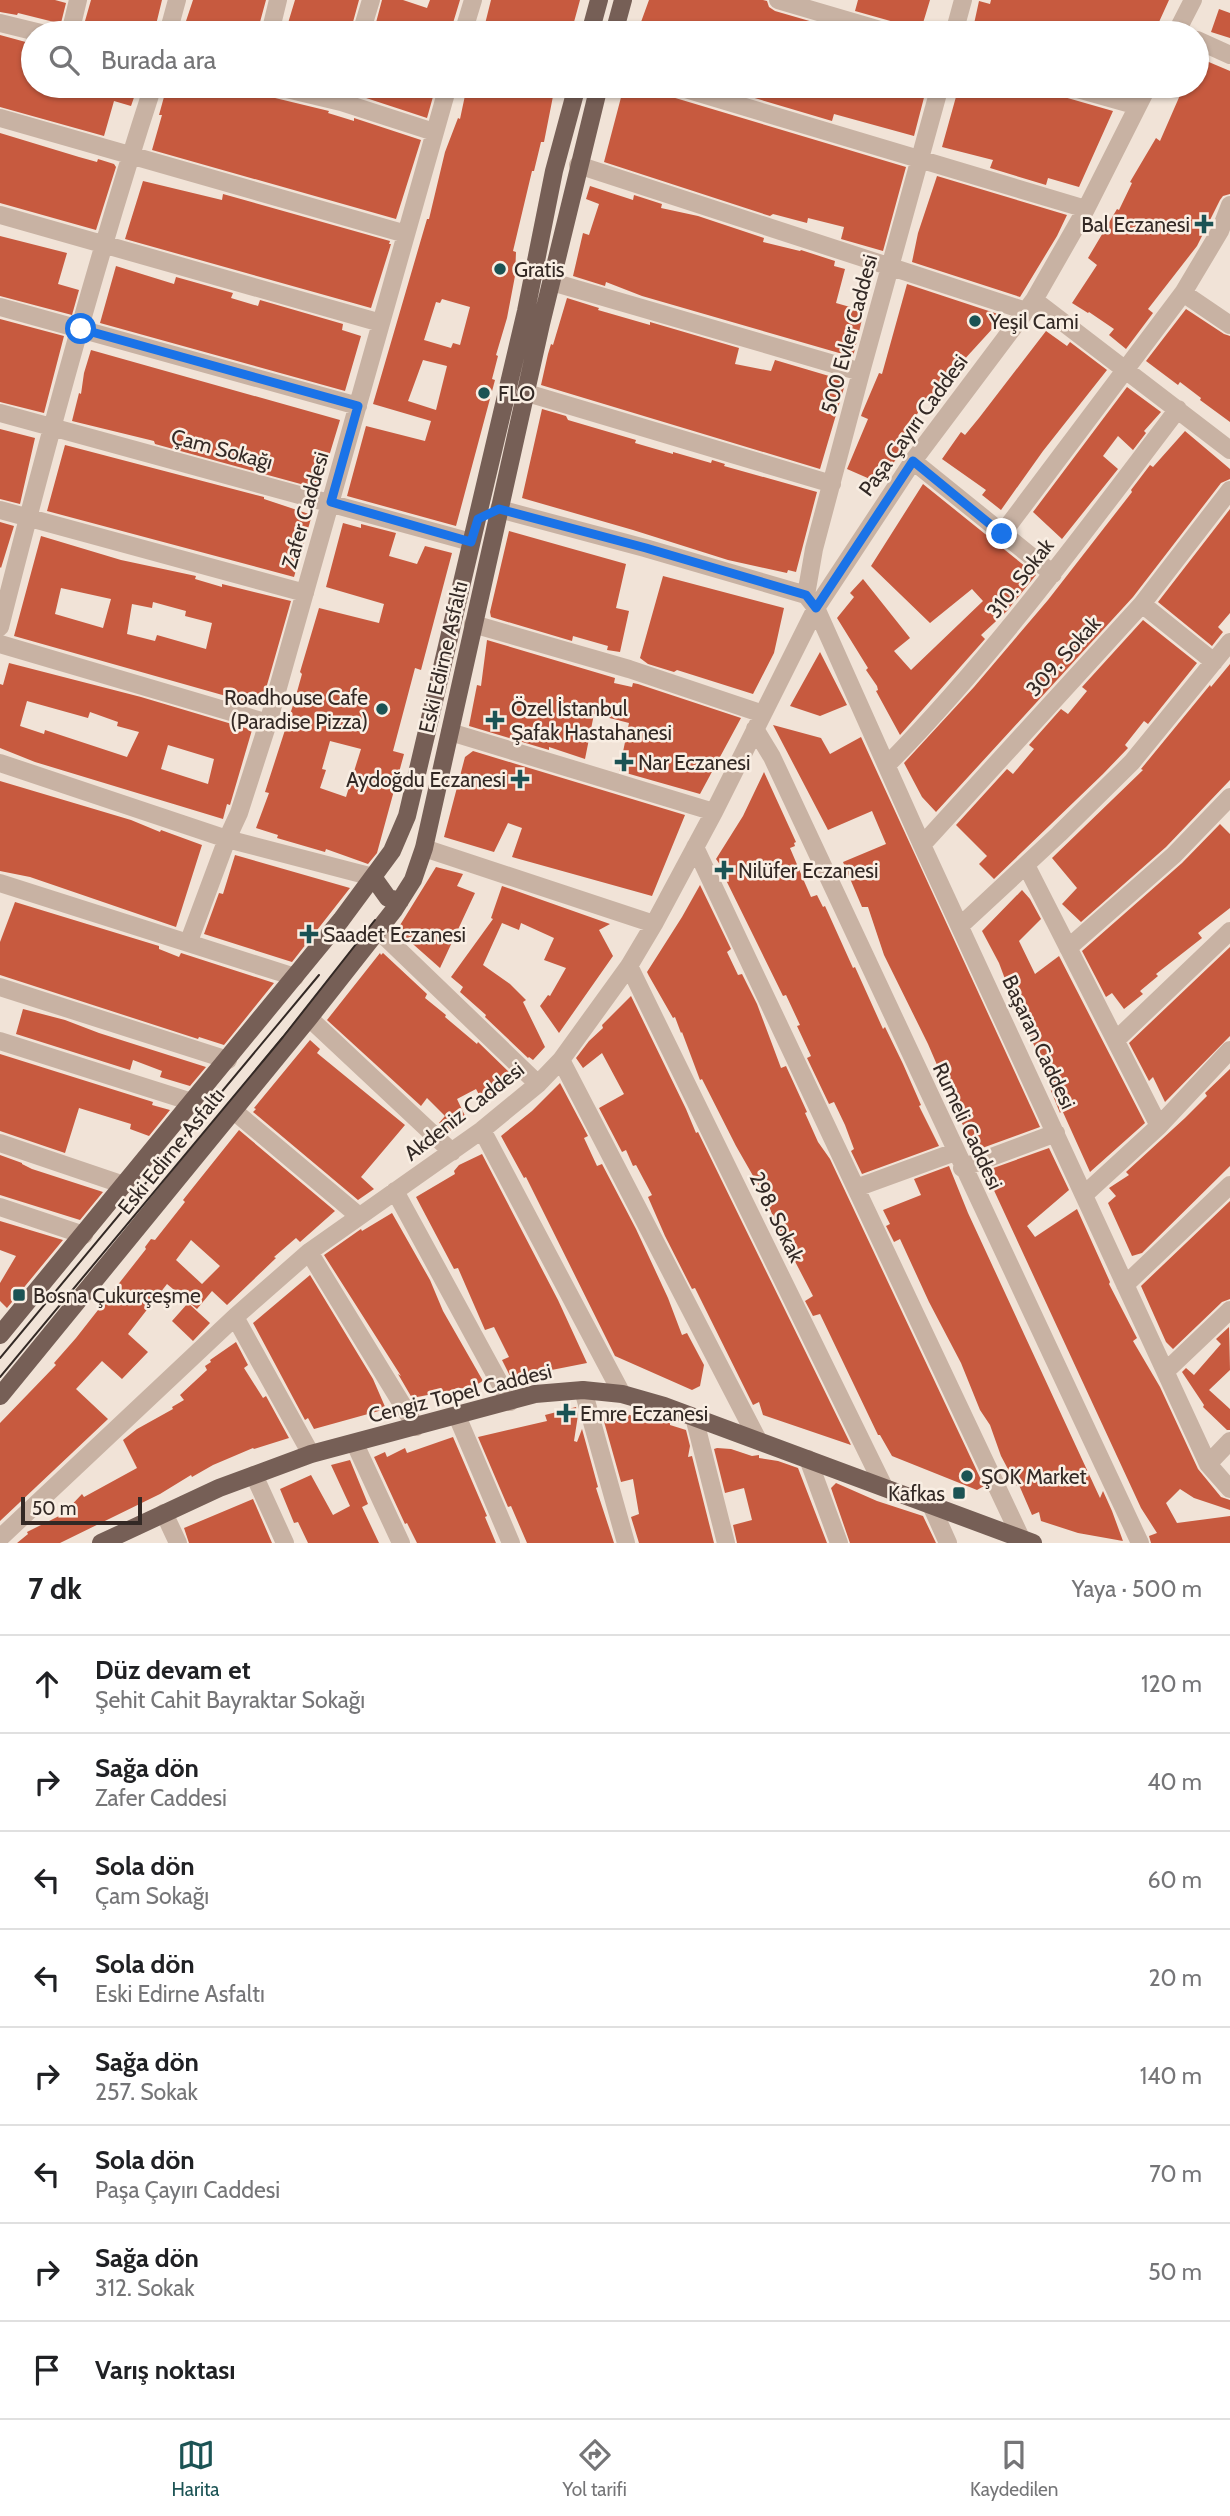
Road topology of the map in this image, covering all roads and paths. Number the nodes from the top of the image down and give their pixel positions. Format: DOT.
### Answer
graph roads {
  1 [pos="78,0"];
  2 [pos="177,0"];
  3 [pos="278,0"];
  4 [pos="371,0"];
  5 [pos="473,0"];
  6 [pos="599,0"];
  7 [pos="623,0"];
  8 [pos="778,0"];
  9 [pos="963,0"];
  10 [pos="1193,0"];
  11 [pos="73,21"];
  12 [pos="171,21"];
  13 [pos="273,21"];
  14 [pos="365,21"];
  15 [pos="467,21"];
  16 [pos="593,21"];
  17 [pos="617,21"];
  18 [pos="849,21"];
  19 [pos="957,21"];
  20 [pos="1184,21"];
  21 [pos="0,23"];
  22 [pos="21,28"];
  23 [pos="1209,45"];
  24 [pos="1230,55"];
  25 [pos="149,98"];
  26 [pos="353,98"];
  27 [pos="444,98"];
  28 [pos="573,98"];
  29 [pos="596,98"];
  30 [pos="714,98"];
  31 [pos="937,98"];
  32 [pos="1110,98"];
  33 [pos="1142,98"];
  34 [pos="1138,106"];
  35 [pos="0,118"];
  36 [pos="434,132"];
  37 [pos="130,155"];
  38 [pos="920,161"];
  39 [pos="578,165"];
  40 [pos="1230,205"];
  41 [pos="1086,209"];
  42 [pos="0,215"];
  43 [pos="1225,233"];
  44 [pos="406,234"];
  45 [pos="105,245"];
  46 [pos="891,266"];
  47 [pos="552,282"];
  48 [pos="1183,293"];
  49 [pos="1030,306"];
  50 [pos="0,307"];
  51 [pos="381,323"];
  52 [pos="1230,325"];
  53 [pos="81,329"];
  54 [pos="1126,368"];
  55 [pos="861,372"];
  56 [pos="527,393"];
  57 [pos="358,406"];
  58 [pos="1178,409"];
  59 [pos="0,413"];
  60 [pos="54,427"];
  61 [pos="1230,450"];
  62 [pos="913,461"];
  63 [pos="832,484"];
  64 [pos="1230,490"];
  65 [pos="331,502"];
  66 [pos="499,509"];
  67 [pos="0,510"];
  68 [pos="28,518"];
  69 [pos="478,519"];
  70 [pos="1002,534"];
  71 [pos="471,542"];
  72 [pos="1053,574"];
  73 [pos="305,593"];
  74 [pos="811,601"];
  75 [pos="1142,604"];
  76 [pos="473,624"];
  77 [pos="0,627"];
  78 [pos="1230,642"];
  79 [pos="0,643"];
  80 [pos="1214,662"];
  81 [pos="759,722"];
  82 [pos="268,723"];
  83 [pos="450,732"];
  84 [pos="0,763"];
  85 [pos="887,765"];
  86 [pos="1230,797"];
  87 [pos="714,812"];
  88 [pos="227,839"];
  89 [pos="922,845"];
  90 [pos="695,847"];
  91 [pos="424,848"];
  92 [pos="1026,865"];
  93 [pos="373,877"];
  94 [pos="0,883"];
  95 [pos="400,901"];
  96 [pos="654,924"];
  97 [pos="960,926"];
  98 [pos="378,930"];
  99 [pos="1230,931"];
  100 [pos="189,941"];
  101 [pos="1069,948"];
  102 [pos="629,966"];
  103 [pos="295,977"];
  104 [pos="0,987"];
  105 [pos="309,1018"];
  106 [pos="1116,1040"];
  107 [pos="0,1041"];
  108 [pos="1230,1050"];
  109 [pos="228,1060"];
  110 [pos="561,1060"];
  111 [pos="538,1084"];
  112 [pos="192,1102"];
  113 [pos="234,1111"];
  114 [pos="1159,1125"];
  115 [pos="482,1130"];
  116 [pos="1056,1133"];
  117 [pos="0,1143"];
  118 [pos="452,1152"];
  119 [pos="959,1160"];
  120 [pos="124,1185"];
  121 [pos="1230,1185"];
  122 [pos="856,1188"];
  123 [pos="395,1191"];
  124 [pos="1085,1194"];
  125 [pos="0,1207"];
  126 [pos="359,1216"];
  127 [pos="84,1235"];
  128 [pos="309,1252"];
  129 [pos="1125,1285"];
  130 [pos="1230,1310"];
  131 [pos="234,1317"];
  132 [pos="0,1335"];
  133 [pos="1166,1371"];
  134 [pos="583,1390"];
  135 [pos="622,1394"];
  136 [pos="0,1396"];
  137 [pos="510,1402"];
  138 [pos="457,1416"];
  139 [pos="694,1417"];
  140 [pos="416,1427"];
  141 [pos="758,1440"];
  142 [pos="1230,1441"];
  143 [pos="355,1444"];
  144 [pos="311,1454"];
  145 [pos="808,1459"];
  146 [pos="1208,1464"];
  147 [pos="254,1475"];
  148 [pos="884,1488"];
  149 [pos="1230,1489"];
  150 [pos="931,1505"];
  151 [pos="164,1513"];
  152 [pos="0,1538"];
  153 [pos="1027,1541"];
  154 [pos="102,1543"];
  155 [pos="178,1543"];
  156 [pos="285,1543"];
  157 [pos="401,1543"];
  158 [pos="511,1543"];
  159 [pos="626,1543"];
  160 [pos="726,1543"];
  161 [pos="839,1543"];
  162 [pos="948,1543"];
  163 [pos="1140,1543"];
  1 -- 11 [label="street"];
  2 -- 12 [label="street"];
  3 -- 13 [label="street"];
  4 -- 14 [label="street"];
  5 -- 15 [label="street"];
  6 -- 16 [label="main road"];
  7 -- 17 [label="main road"];
  8 -- 18 [label="street"];
  9 -- 19 [label="street"];
  10 -- 20 [label="street"];
  21 -- 22 [label="street"];
  23 -- 24 [label="street"];
  25 -- 37 [label="street"];
  26 -- 36 [label="street"];
  27 -- 36 [label="street, Zafer Caddesi"];
  28 -- 69 [label="main road, Eski Edirne Asfaltı"];
  29 -- 39 [label="main road, Eski Edirne Asfaltı"];
  30 -- 38 [label="street"];
  31 -- 38 [label="street, 500 Evler Caddesi"];
  32 -- 34 [label="street"];
  33 -- 34 [label="street, Paşa Çayırı Caddesi"];
  34 -- 41 [label="street, Paşa Çayırı Caddesi"];
  35 -- 37 [label="street"];
  36 -- 44 [label="street, Zafer Caddesi"];
  37 -- 44 [label="street"];
  37 -- 45 [label="street"];
  38 -- 41 [label="street"];
  38 -- 46 [label="street, 500 Evler Caddesi"];
  39 -- 46 [label="street"];
  39 -- 47 [label="main road, Eski Edirne Asfaltı"];
  40 -- 43 [label="street"];
  41 -- 49 [label="street, Paşa Çayırı Caddesi"];
  42 -- 45 [label="street"];
  43 -- 48 [label="street"];
  44 -- 51 [label="street, Zafer Caddesi"];
  45 -- 51 [label="street"];
  45 -- 53 [label="street"];
  46 -- 49 [label="street"];
  46 -- 55 [label="street, 500 Evler Caddesi"];
  47 -- 55 [label="street"];
  47 -- 56 [label="main road, Eski Edirne Asfaltı"];
  48 -- 52 [label="street"];
  48 -- 54 [label="street"];
  49 -- 54 [label="street"];
  49 -- 62 [label="street, Paşa Çayırı Caddesi"];
  50 -- 53 [label="street"];
  51 -- 57 [label="street, Zafer Caddesi"];
  53 -- 57 [label="street"];
  53 -- 60 [label="street"];
  54 -- 58 [label="street"];
  54 -- 70 [label="street"];
  55 -- 63 [label="street, 500 Evler Caddesi"];
  56 -- 63 [label="street"];
  56 -- 66 [label="main road, Eski Edirne Asfaltı"];
  57 -- 65 [label="street, Zafer Caddesi"];
  58 -- 61 [label="street"];
  58 -- 72 [label="street, 310. Sokak"];
  59 -- 60 [label="street, Çam Sokağı"];
  60 -- 65 [label="street, Çam Sokağı"];
  60 -- 68 [label="street"];
  62 -- 70 [label="street"];
  62 -- 74 [label="street, Paşa Çayırı Caddesi"];
  63 -- 74 [label="street, 500 Evler Caddesi"];
  64 -- 75 [label="street, 309. Sokak"];
  65 -- 71 [label="street, Çam Sokağı"];
  65 -- 73 [label="street, Zafer Caddesi"];
  66 -- 69 [label="main road"];
  66 -- 74 [label="street"];
  66 -- 76 [label="main road, Eski Edirne Asfaltı"];
  67 -- 68 [label="street"];
  68 -- 73 [label="street"];
  68 -- 77 [label="street"];
  69 -- 71 [label="main road, Eski Edirne Asfaltı"];
  70 -- 72 [label="street"];
  71 -- 93 [label="main road, Eski Edirne Asfaltı"];
  72 -- 85 [label="street, 310. Sokak"];
  73 -- 82 [label="street, Zafer Caddesi"];
  74 -- 81 [label="street, Akdeniz Caddesi"];
  74 -- 85 [label="street, Başaran Caddesi"];
  75 -- 80 [label="street"];
  75 -- 89 [label="street, 309. Sokak"];
  76 -- 81 [label="street"];
  76 -- 83 [label="main road, Eski Edirne Asfaltı"];
  78 -- 80 [label="street"];
  79 -- 82 [label="street"];
  80 -- 92 [label="street"];
  81 -- 87 [label="street, Akdeniz Caddesi"];
  81 -- 119 [label="street, Rumeli Caddesi"];
  82 -- 88 [label="street, Zafer Caddesi"];
  83 -- 87 [label="street"];
  83 -- 91 [label="main road, Eski Edirne Asfaltı"];
  84 -- 88 [label="street"];
  85 -- 89 [label="street, Başaran Caddesi"];
  86 -- 101 [label="street"];
  87 -- 90 [label="street, Akdeniz Caddesi"];
  88 -- 93 [label="street"];
  88 -- 100 [label="street, Zafer Caddesi"];
  89 -- 97 [label="street, Başaran Caddesi"];
  90 -- 96 [label="street, Akdeniz Caddesi"];
  90 -- 122 [label="street"];
  91 -- 95 [label="main road, Eski Edirne Asfaltı"];
  91 -- 96 [label="street"];
  92 -- 97 [label="street"];
  92 -- 101 [label="street"];
  93 -- 95 [label="main road"];
  93 -- 103 [label="main road, Eski Edirne Asfaltı"];
  94 -- 100 [label="street"];
  95 -- 98 [label="main road, Eski Edirne Asfaltı"];
  96 -- 102 [label="street, Akdeniz Caddesi"];
  97 -- 116 [label="street, Başaran Caddesi"];
  98 -- 105 [label="main road, Eski Edirne Asfaltı"];
  98 -- 111 [label="street"];
  99 -- 106 [label="street"];
  100 -- 103 [label="street"];
  101 -- 106 [label="street"];
  102 -- 110 [label="street, Akdeniz Caddesi"];
  102 -- 148 [label="street, 298. Sokak"];
  103 -- 109 [label="main road, Eski Edirne Asfaltı"];
  104 -- 109 [label="street"];
  105 -- 113 [label="main road, Eski Edirne Asfaltı"];
  105 -- 118 [label="street"];
  106 -- 114 [label="street"];
  107 -- 112 [label="street"];
  108 -- 114 [label="street"];
  109 -- 112 [label="main road, Eski Edirne Asfaltı"];
  110 -- 111 [label="street, Akdeniz Caddesi"];
  110 -- 141 [label="street"];
  111 -- 115 [label="street, Akdeniz Caddesi"];
  112 -- 120 [label="main road, Eski Edirne Asfaltı"];
  113 -- 126 [label="street"];
  113 -- 136 [label="main road, Eski Edirne Asfaltı"];
  114 -- 124 [label="street"];
  115 -- 118 [label="street, Akdeniz Caddesi"];
  115 -- 135 [label="street"];
  116 -- 119 [label="street"];
  116 -- 124 [label="street, Başaran Caddesi"];
  117 -- 120 [label="street"];
  118 -- 123 [label="street, Akdeniz Caddesi"];
  119 -- 122 [label="street"];
  119 -- 163 [label="street, Rumeli Caddesi"];
  120 -- 127 [label="main road, Eski Edirne Asfaltı"];
  121 -- 129 [label="street"];
  122 -- 153 [label="street"];
  123 -- 126 [label="street, Akdeniz Caddesi"];
  123 -- 137 [label="street"];
  124 -- 129 [label="street, Başaran Caddesi"];
  125 -- 127 [label="street"];
  126 -- 128 [label="street, Akdeniz Caddesi"];
  127 -- 132 [label="main road, Eski Edirne Asfaltı"];
  128 -- 131 [label="street, Akdeniz Caddesi"];
  128 -- 140 [label="street"];
  129 -- 133 [label="street, Başaran Caddesi"];
  130 -- 133 [label="street"];
  131 -- 144 [label="street"];
  131 -- 152 [label="street, Akdeniz Caddesi"];
  133 -- 146 [label="street, Başaran Caddesi"];
  134 -- 135 [label="main road, Cengiz Topel Caddesi"];
  134 -- 137 [label="main road, Cengiz Topel Caddesi"];
  134 -- 159 [label="street"];
  135 -- 139 [label="main road, Cengiz Topel Caddesi"];
  137 -- 138 [label="main road, Cengiz Topel Caddesi"];
  138 -- 140 [label="main road, Cengiz Topel Caddesi"];
  138 -- 158 [label="street"];
  139 -- 141 [label="main road, Cengiz Topel Caddesi"];
  139 -- 160 [label="street"];
  140 -- 143 [label="main road, Cengiz Topel Caddesi"];
  141 -- 145 [label="main road, Cengiz Topel Caddesi"];
  142 -- 146 [label="street"];
  143 -- 144 [label="main road, Cengiz Topel Caddesi"];
  143 -- 157 [label="street"];
  144 -- 147 [label="main road, Cengiz Topel Caddesi"];
  145 -- 148 [label="main road, Cengiz Topel Caddesi"];
  145 -- 161 [label="street"];
  146 -- 149 [label="street, Başaran Caddesi"];
  147 -- 151 [label="main road, Cengiz Topel Caddesi"];
  147 -- 156 [label="street"];
  148 -- 150 [label="main road, Cengiz Topel Caddesi"];
  150 -- 153 [label="main road, Cengiz Topel Caddesi"];
  150 -- 162 [label="street"];
  151 -- 154 [label="main road, Cengiz Topel Caddesi"];
  151 -- 155 [label="street"];
}
